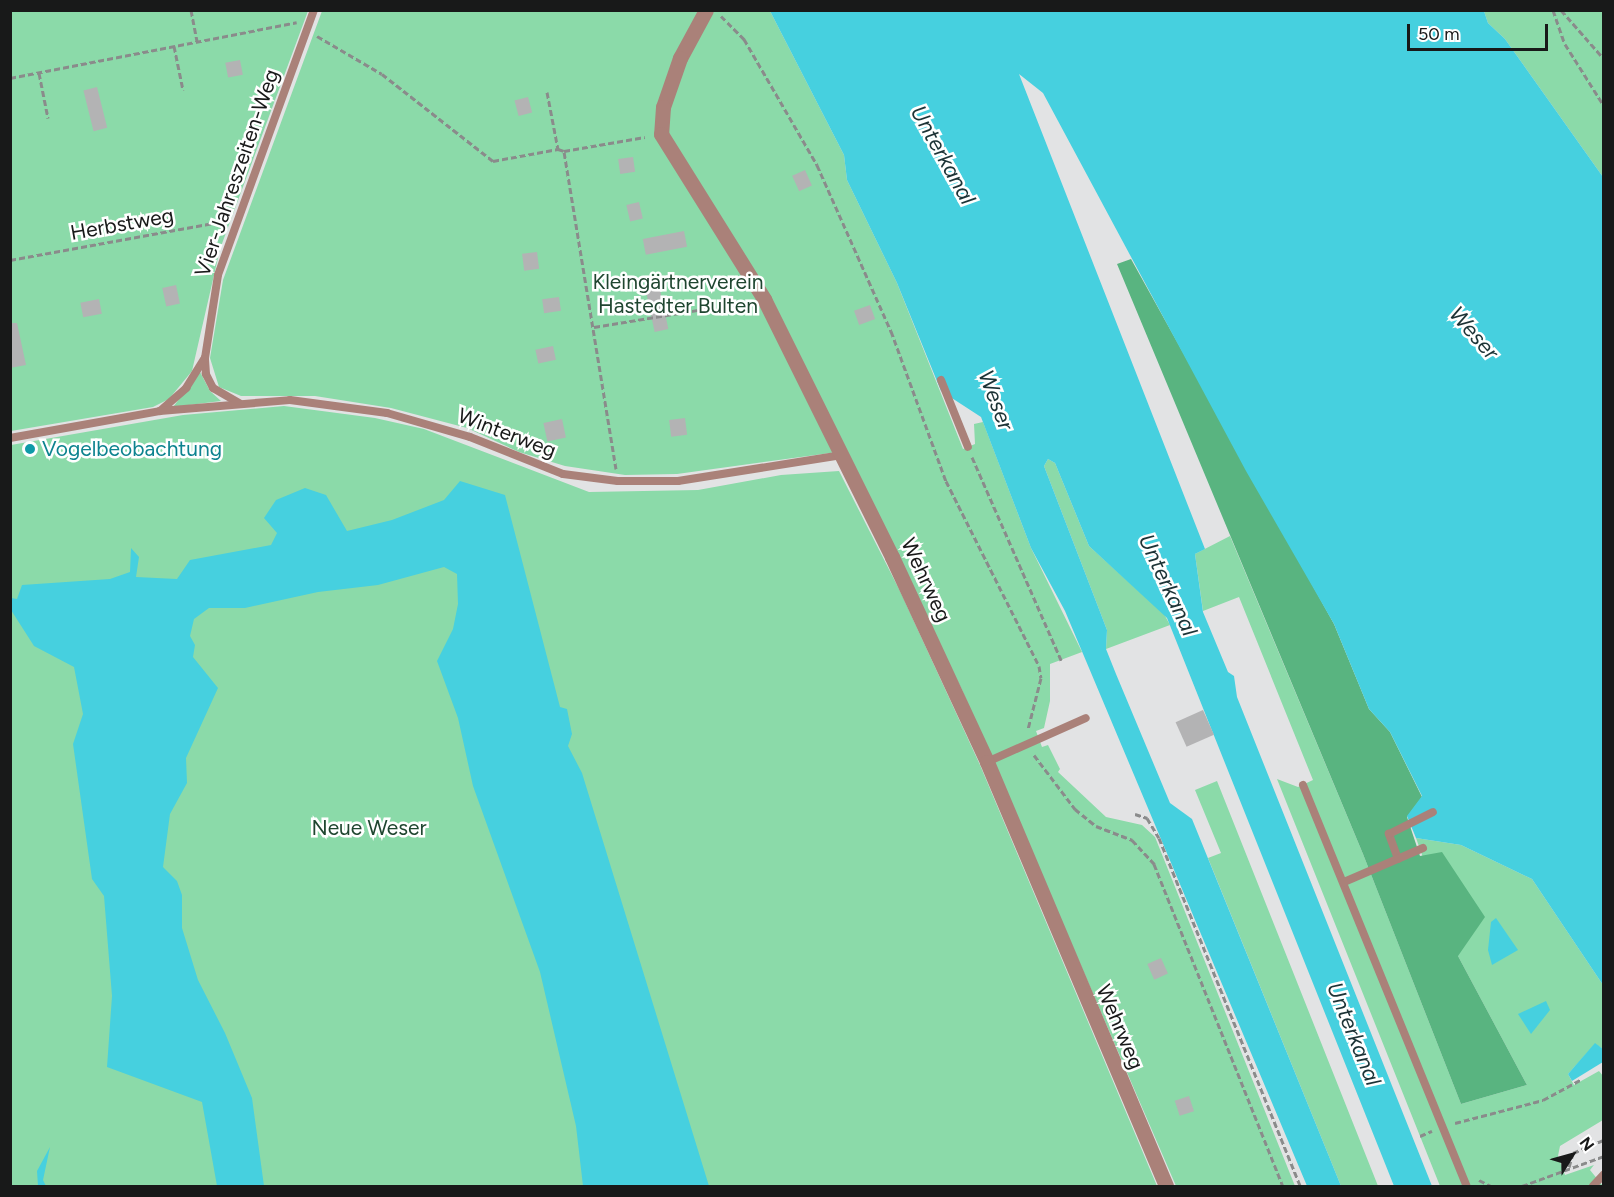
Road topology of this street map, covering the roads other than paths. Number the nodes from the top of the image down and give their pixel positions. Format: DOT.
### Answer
graph roads {
  1 [pos="706,10"];
  2 [pos="313,15"];
  3 [pos="205,358"];
  4 [pos="941,380"];
  5 [pos="240,404"];
  6 [pos="160,411"];
  7 [pos="10,438"];
  8 [pos="968,447"];
  9 [pos="842,455"];
  10 [pos="1086,718"];
  11 [pos="987,762"];
  12 [pos="1303,785"];
  13 [pos="1433,812"];
  14 [pos="1424,848"];
  15 [pos="1398,859"];
  16 [pos="1344,882"];
  17 [pos="1604,1174"];
  18 [pos="1166,1186"];
  19 [pos="1467,1186"];
  20 [pos="1593,1186"];
  1 -- 9 [label="street, Wehrweg"];
  2 -- 3 [label="lane, Vier-Jahreszeiten-Weg"];
  3 -- 5 [label="lane, Vier-Jahreszeiten-Weg"];
  3 -- 6 [label="lane"];
  4 -- 8 [label="lane"];
  5 -- 6 [label="lane, Winterweg"];
  5 -- 9 [label="lane, Winterweg"];
  6 -- 7 [label="lane, Winterweg"];
  9 -- 11 [label="street, Wehrweg"];
  10 -- 11 [label="lane"];
  11 -- 18 [label="street, Wehrweg"];
  12 -- 16 [label="lane"];
  13 -- 15 [label="lane"];
  14 -- 15 [label="lane"];
  15 -- 16 [label="lane"];
  16 -- 19 [label="lane"];
  17 -- 20 [label="lane"];
}
